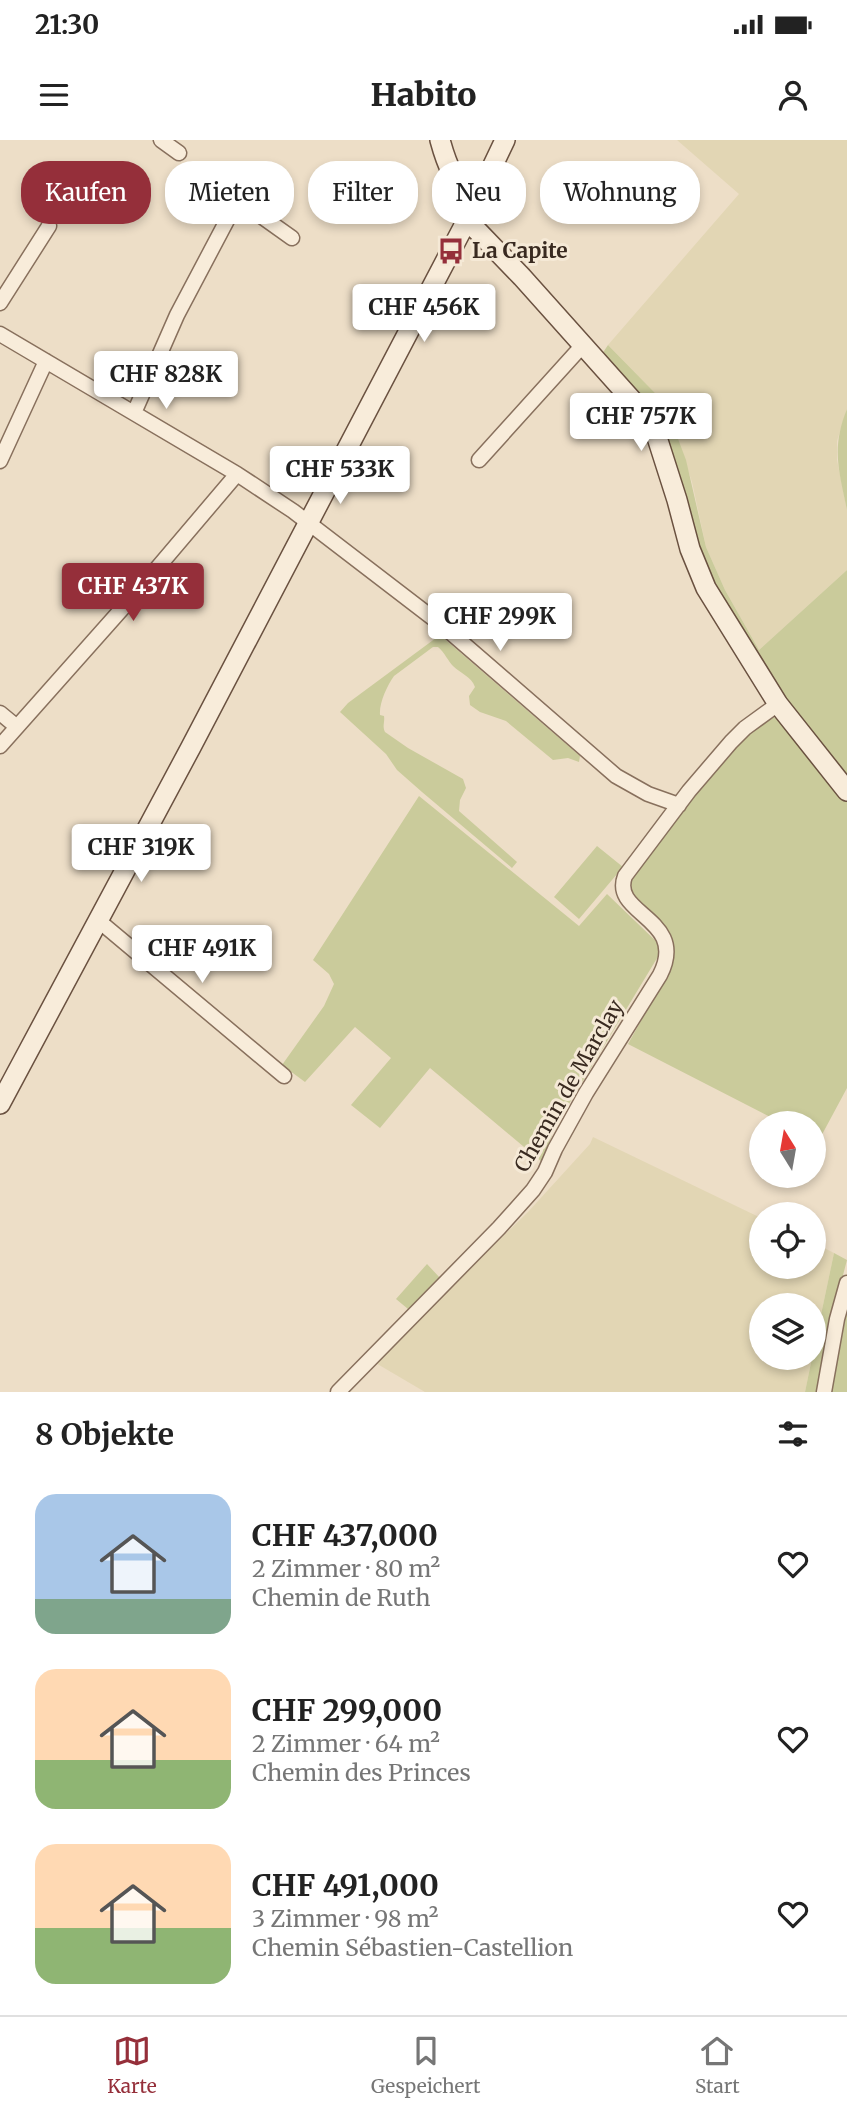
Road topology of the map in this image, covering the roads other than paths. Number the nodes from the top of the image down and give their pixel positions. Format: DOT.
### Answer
graph roads {
  1 [pos="161,140"];
  2 [pos="440,140"];
  3 [pos="505,140"];
  4 [pos="179,153"];
  5 [pos="447,161"];
  6 [pos="495,161"];
  7 [pos="465,224"];
  8 [pos="471,224"];
  9 [pos="49,226"];
  10 [pos="292,238"];
  11 [pos="0,303"];
  12 [pos="0,334"];
  13 [pos="583,345"];
  14 [pos="46,361"];
  15 [pos="134,413"];
  16 [pos="479,460"];
  17 [pos="0,461"];
  18 [pos="237,474"];
  19 [pos="308,523"];
  20 [pos="778,704"];
  21 [pos="0,713"];
  22 [pos="17,727"];
  23 [pos="0,746"];
  24 [pos="847,791"];
  25 [pos="679,805"];
  26 [pos="99,921"];
  27 [pos="284,1076"];
  28 [pos="0,1104"];
  29 [pos="847,1283"];
  30 [pos="338,1392"];
  31 [pos="824,1392"];
  1 -- 4 [label="street"];
  2 -- 5 [label="street"];
  3 -- 6 [label="street"];
  7 -- 19 [label="street"];
  8 -- 13 [label="street"];
  9 -- 11 [label="street"];
  10 -- 15 [label="street"];
  12 -- 14 [label="street"];
  13 -- 16 [label="street"];
  13 -- 20 [label="street"];
  14 -- 15 [label="street"];
  14 -- 17 [label="street"];
  15 -- 18 [label="street"];
  18 -- 19 [label="street"];
  18 -- 22 [label="street"];
  19 -- 25 [label="street"];
  19 -- 26 [label="street"];
  20 -- 24 [label="street"];
  20 -- 25 [label="street"];
  21 -- 22 [label="street"];
  22 -- 23 [label="street"];
  25 -- 30 [label="street, Chemin de Marclay"];
  26 -- 27 [label="street"];
  26 -- 28 [label="street"];
  29 -- 31 [label="street"];
}
